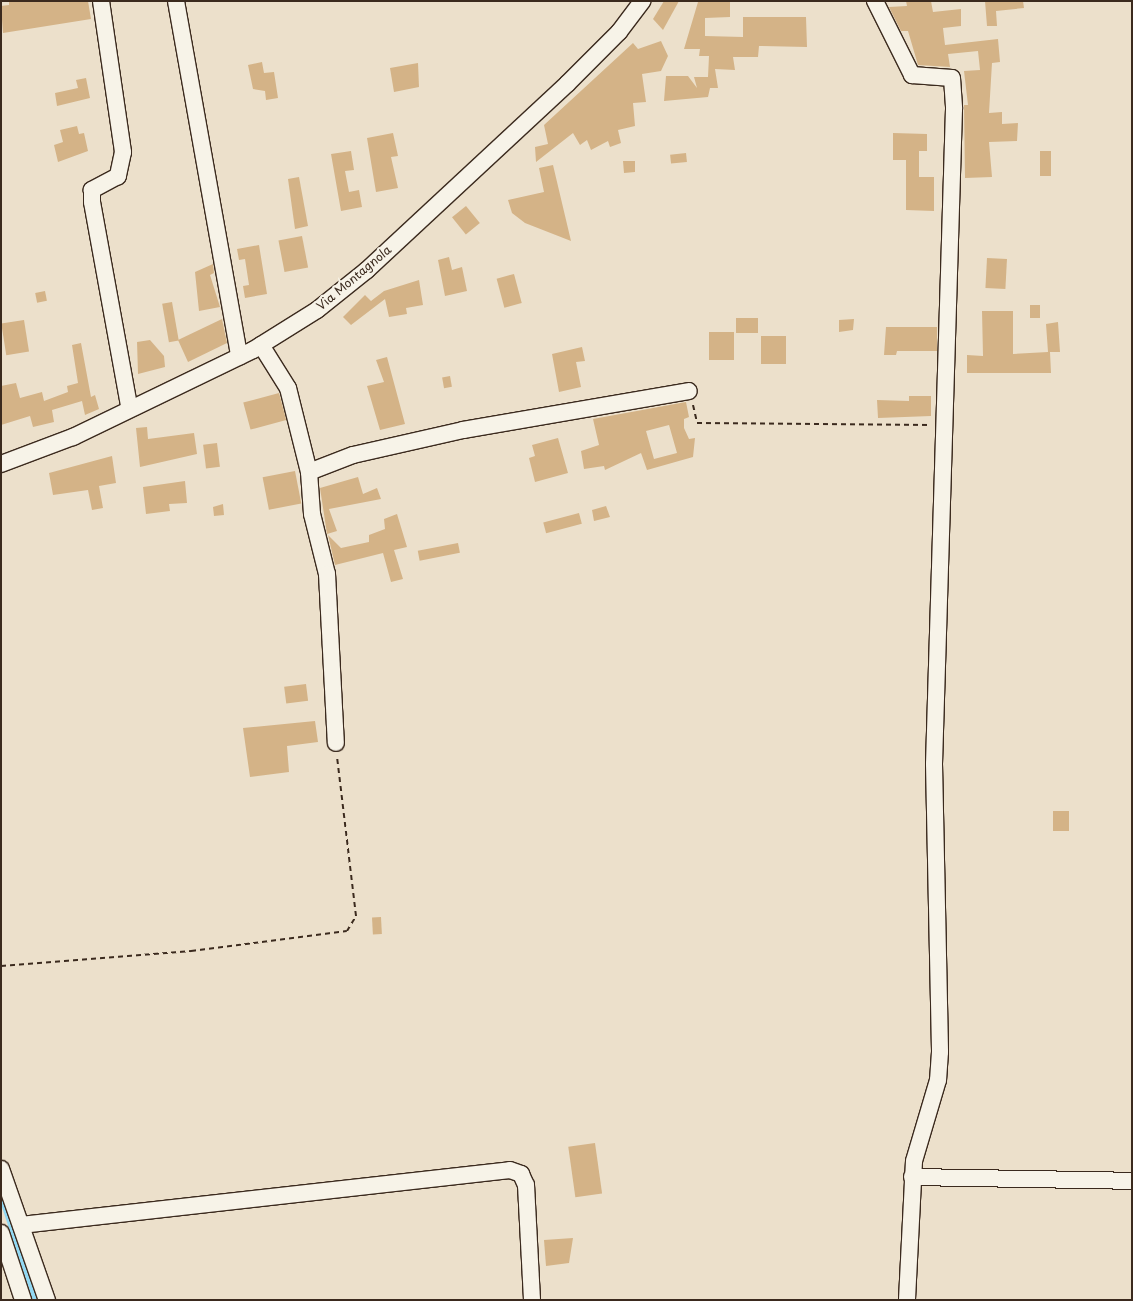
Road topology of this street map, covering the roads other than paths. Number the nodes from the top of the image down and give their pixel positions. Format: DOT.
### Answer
graph roads {
  1 [pos="101,1"];
  2 [pos="176,1"];
  3 [pos="642,1"];
  4 [pos="875,1"];
  5 [pos="261,345"];
  6 [pos="239,356"];
  7 [pos="689,391"];
  8 [pos="129,406"];
  9 [pos="1,464"];
  10 [pos="309,472"];
  11 [pos="336,743"];
  12 [pos="1,1168"];
  13 [pos="912,1176"];
  14 [pos="1132,1181"];
  15 [pos="21,1225"];
  16 [pos="1,1233"];
  17 [pos="23,1300"];
  18 [pos="47,1300"];
  19 [pos="532,1300"];
  20 [pos="906,1300"];
  1 -- 8 [label="street"];
  2 -- 6 [label="street"];
  3 -- 5 [label="street, Via Montagnola"];
  4 -- 13 [label="street"];
  5 -- 6 [label="street, Via Montagnola"];
  5 -- 10 [label="street"];
  6 -- 8 [label="street, Via Montagnola"];
  7 -- 10 [label="street"];
  8 -- 9 [label="street, Via Montagnola"];
  10 -- 11 [label="street"];
  12 -- 15 [label="street"];
  13 -- 14 [label="street"];
  13 -- 20 [label="street"];
  15 -- 18 [label="street"];
  15 -- 19 [label="street"];
  16 -- 17 [label="street"];
}
